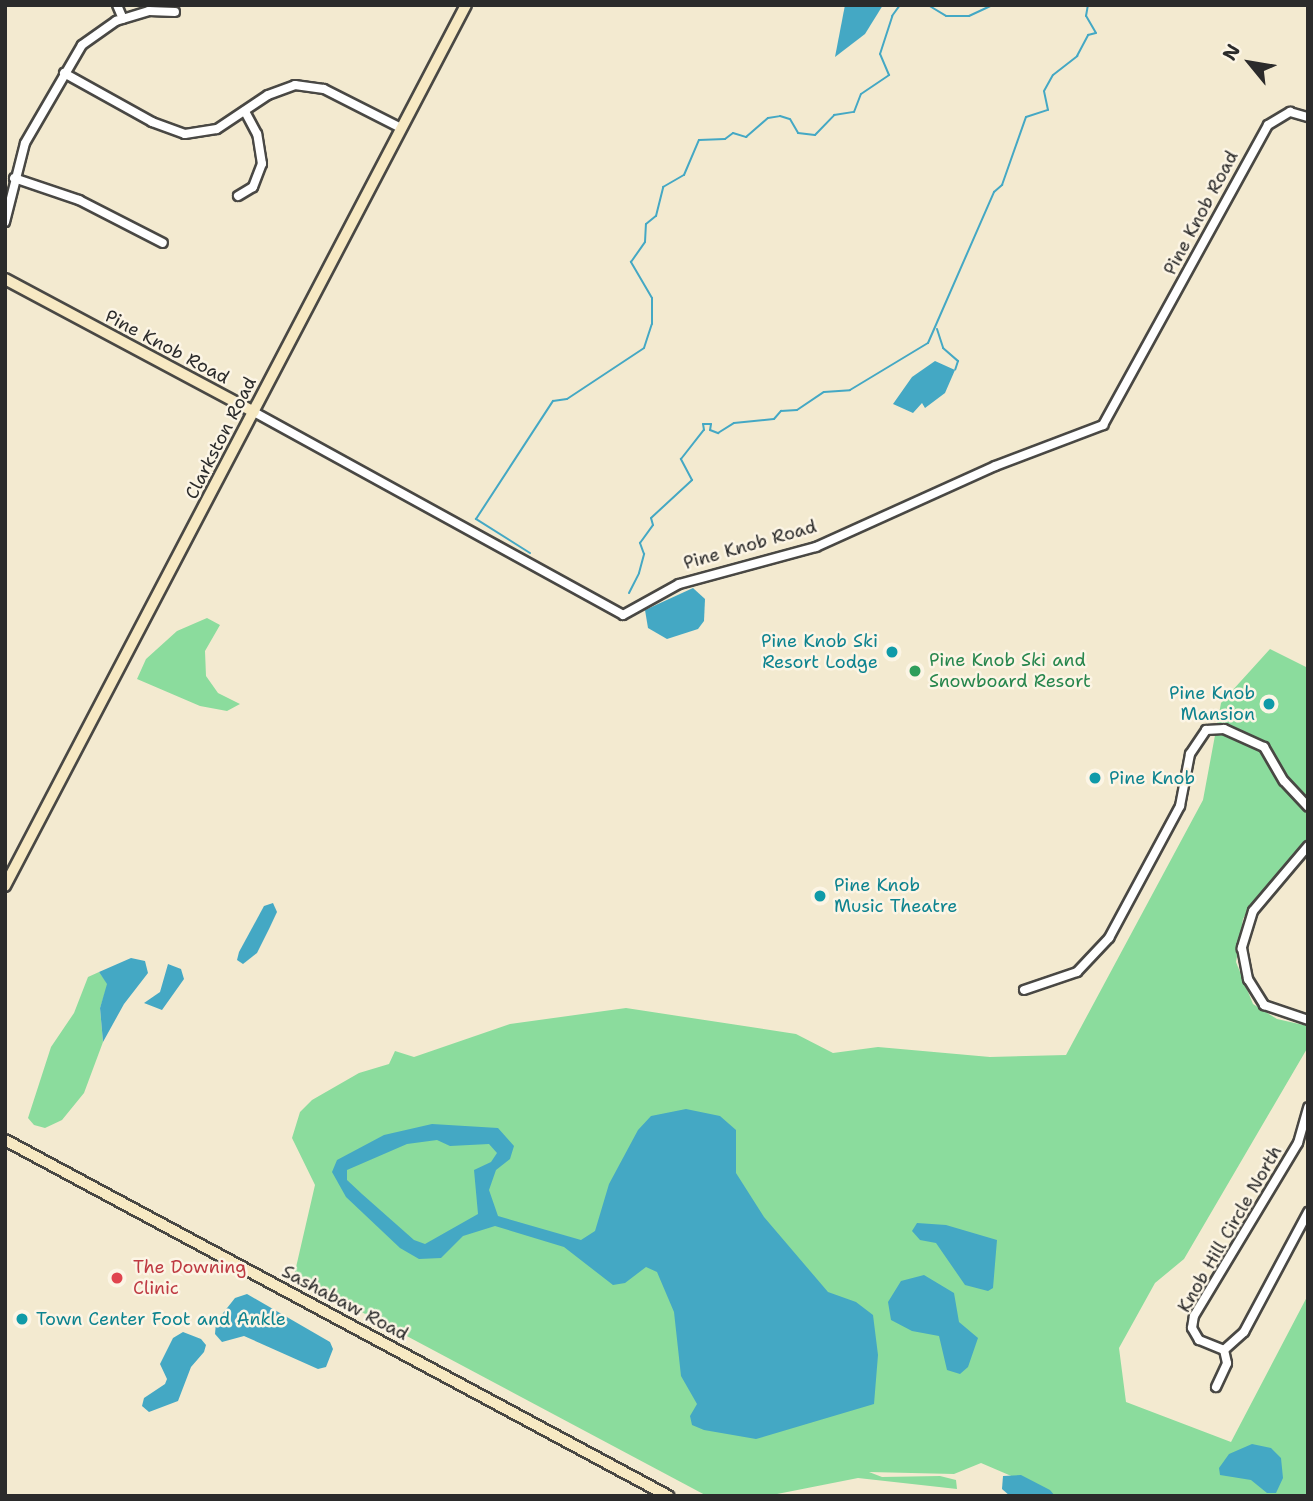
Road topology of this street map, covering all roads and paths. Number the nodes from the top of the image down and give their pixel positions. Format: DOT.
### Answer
graph roads {
  1 [pos="117,5"];
  2 [pos="466,5"];
  3 [pos="175,12"];
  4 [pos="123,19"];
  5 [pos="64,74"];
  6 [pos="245,111"];
  7 [pos="1308,117"];
  8 [pos="401,128"];
  9 [pos="14,178"];
  10 [pos="238,196"];
  11 [pos="5,222"];
  12 [pos="163,243"];
  13 [pos="5,279"];
  14 [pos="254,412"];
  15 [pos="1308,807"];
  16 [pos="1308,846"];
  17 [pos="5,886"];
  18 [pos="1024,989"];
  19 [pos="1308,1020"];
  20 [pos="1308,1107"];
  21 [pos="5,1140"];
  22 [pos="1308,1212"];
  23 [pos="1224,1350"];
  24 [pos="1216,1387"];
  25 [pos="668,1496"];
  1 -- 4 [label="street"];
  2 -- 8 [label="main road, Clarkston Road"];
  3 -- 4 [label="street"];
  4 -- 5 [label="street"];
  5 -- 6 [label="street"];
  5 -- 9 [label="street"];
  6 -- 8 [label="street"];
  6 -- 10 [label="street"];
  7 -- 14 [label="street, Pine Knob Road"];
  8 -- 14 [label="main road, Clarkston Road"];
  9 -- 11 [label="street"];
  9 -- 12 [label="street"];
  13 -- 14 [label="main road, Pine Knob Road"];
  14 -- 17 [label="main road, Clarkston Road"];
  15 -- 18 [label="street"];
  16 -- 19 [label="street"];
  20 -- 23 [label="street, Knob Hill Circle North"];
  21 -- 25 [label="main road, Sashabaw Road"];
  22 -- 23 [label="street"];
  23 -- 24 [label="street"];
}
